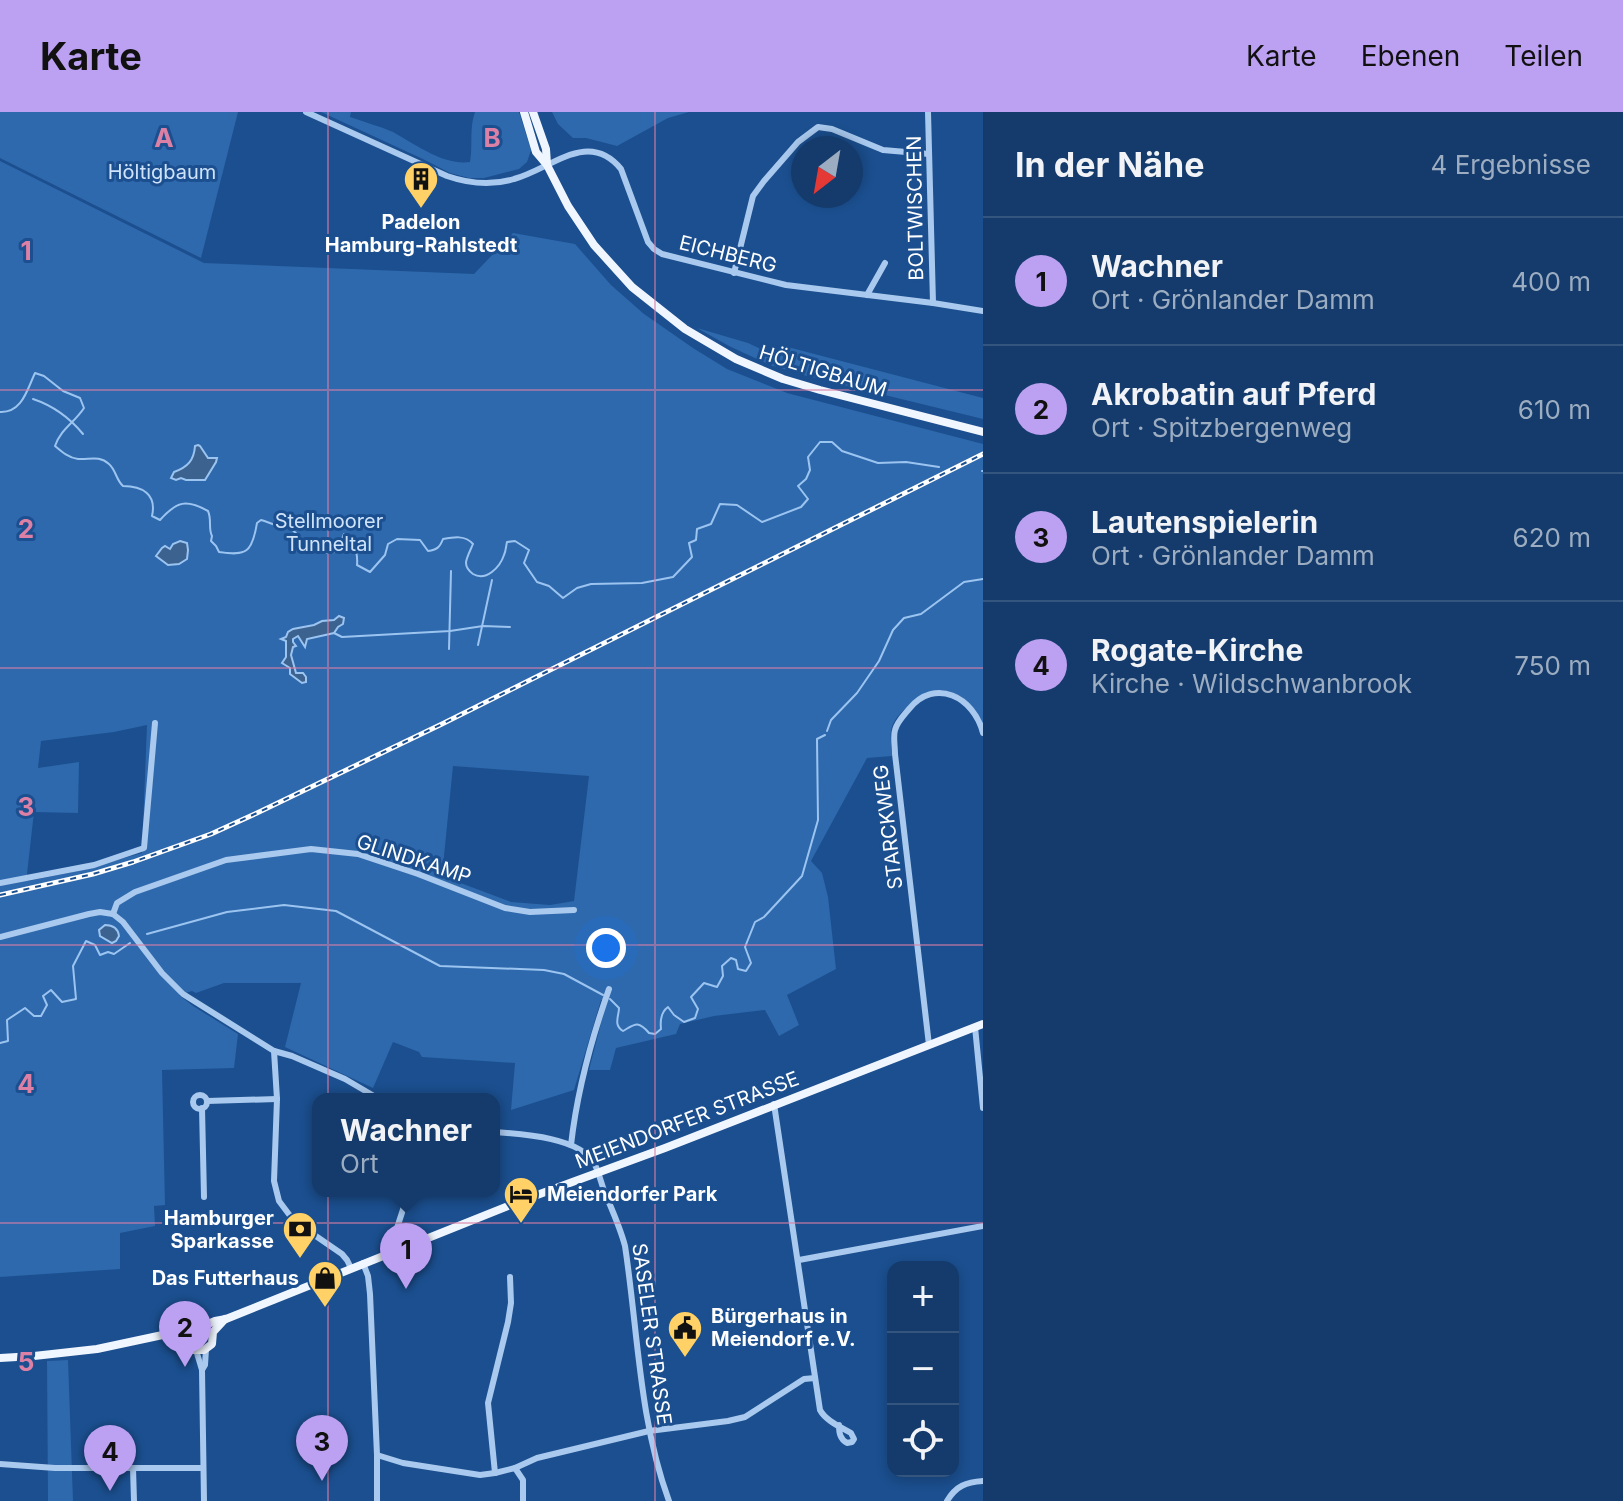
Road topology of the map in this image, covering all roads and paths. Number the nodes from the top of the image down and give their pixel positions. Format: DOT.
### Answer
graph roads {
  1 [pos="306,112"];
  2 [pos="524,112"];
  3 [pos="533,112"];
  4 [pos="928,112"];
  5 [pos="929,154"];
  6 [pos="547,165"];
  7 [pos="885,263"];
  8 [pos="734,273"];
  9 [pos="867,295"];
  10 [pos="933,303"];
  11 [pos="983,311"];
  12 [pos="983,432"];
  13 [pos="155,723"];
  14 [pos="983,733"];
  15 [pos="0,883"];
  16 [pos="574,910"];
  17 [pos="113,914"];
  18 [pos="0,937"];
  19 [pos="609,989"];
  20 [pos="979,1026"];
  21 [pos="929,1045"];
  22 [pos="274,1051"];
  23 [pos="369,1093"];
  24 [pos="277,1099"];
  25 [pos="207,1101"];
  26 [pos="774,1104"];
  27 [pos="202,1108"];
  28 [pos="983,1108"];
  29 [pos="500,1133"];
  30 [pos="571,1145"];
  31 [pos="598,1173"];
  32 [pos="204,1197"];
  33 [pos="407,1197"];
  34 [pos="983,1226"];
  35 [pos="397,1251"];
  36 [pos="799,1260"];
  37 [pos="363,1263"];
  38 [pos="351,1268"];
  39 [pos="510,1277"];
  40 [pos="211,1328"];
  41 [pos="186,1330"];
  42 [pos="164,1334"];
  43 [pos="185,1340"];
  44 [pos="206,1349"];
  45 [pos="196,1350"];
  46 [pos="0,1358"];
  47 [pos="202,1370"];
  48 [pos="815,1378"];
  49 [pos="839,1425"];
  50 [pos="649,1431"];
  51 [pos="377,1455"];
  52 [pos="0,1464"];
  53 [pos="133,1468"];
  54 [pos="203,1468"];
  55 [pos="515,1468"];
  56 [pos="495,1473"];
  57 [pos="983,1481"];
  58 [pos="134,1501"];
  59 [pos="204,1501"];
  60 [pos="377,1501"];
  61 [pos="523,1501"];
  62 [pos="669,1501"];
  63 [pos="947,1501"];
  1 -- 6 [label="street, EICHBERG"];
  2 -- 6 [label="main road, HÖLTIGBAUM"];
  3 -- 6 [label="main road, HÖLTIGBAUM"];
  4 -- 5 [label="street, BOLTWISCHEN"];
  5 -- 8 [label="street"];
  5 -- 10 [label="street, BOLTWISCHEN"];
  6 -- 8 [label="street, EICHBERG"];
  6 -- 12 [label="main road, HÖLTIGBAUM"];
  7 -- 9 [label="street"];
  8 -- 9 [label="street, EICHBERG"];
  9 -- 10 [label="street, EICHBERG"];
  10 -- 11 [label="street, EICHBERG"];
  13 -- 15 [label="street"];
  14 -- 21 [label="street, STARCKWEG"];
  16 -- 17 [label="street, GLINDKAMP"];
  17 -- 18 [label="street"];
  17 -- 22 [label="street"];
  19 -- 30 [label="street"];
  20 -- 21 [label="main road, MEIENDORFER STRASSE"];
  20 -- 28 [label="street"];
  21 -- 26 [label="main road, MEIENDORFER STRASSE"];
  22 -- 23 [label="street"];
  22 -- 24 [label="street"];
  24 -- 25 [label="street"];
  24 -- 38 [label="street"];
  25 -- 27 [label="street"];
  25 -- 27 [label="street"];
  26 -- 31 [label="main road, MEIENDORFER STRASSE"];
  26 -- 36 [label="street"];
  27 -- 32 [label="street"];
  29 -- 30 [label="street"];
  30 -- 31 [label="street"];
  31 -- 35 [label="main road, MEIENDORFER STRASSE"];
  31 -- 50 [label="street, SASELER STRASSE"];
  33 -- 35 [label="street"];
  34 -- 36 [label="street"];
  35 -- 37 [label="main road, MEIENDORFER STRASSE"];
  36 -- 48 [label="street"];
  37 -- 38 [label="main road, MEIENDORFER STRASSE"];
  37 -- 51 [label="street"];
  38 -- 40 [label="main road, MEIENDORFER STRASSE"];
  39 -- 56 [label="street"];
  40 -- 41 [label="main road, MEIENDORFER STRASSE"];
  40 -- 44 [label="main road"];
  41 -- 42 [label="main road, MEIENDORFER STRASSE"];
  41 -- 43 [label="main road"];
  42 -- 43 [label="main road, MEIENDORFER STRASSE"];
  42 -- 46 [label="main road, MEIENDORFER STRASSE"];
  43 -- 45 [label="main road, MEIENDORFER STRASSE"];
  44 -- 45 [label="main road"];
  44 -- 47 [label="street"];
  45 -- 47 [label="street"];
  47 -- 54 [label="street"];
  48 -- 49 [label="street"];
  48 -- 50 [label="street"];
  50 -- 55 [label="street"];
  50 -- 62 [label="street, SASELER STRASSE"];
  51 -- 56 [label="street"];
  51 -- 60 [label="street"];
  52 -- 53 [label="street"];
  53 -- 54 [label="street"];
  53 -- 58 [label="street"];
  54 -- 59 [label="street"];
  55 -- 56 [label="street"];
  55 -- 61 [label="street"];
  57 -- 63 [label="street"];
}
